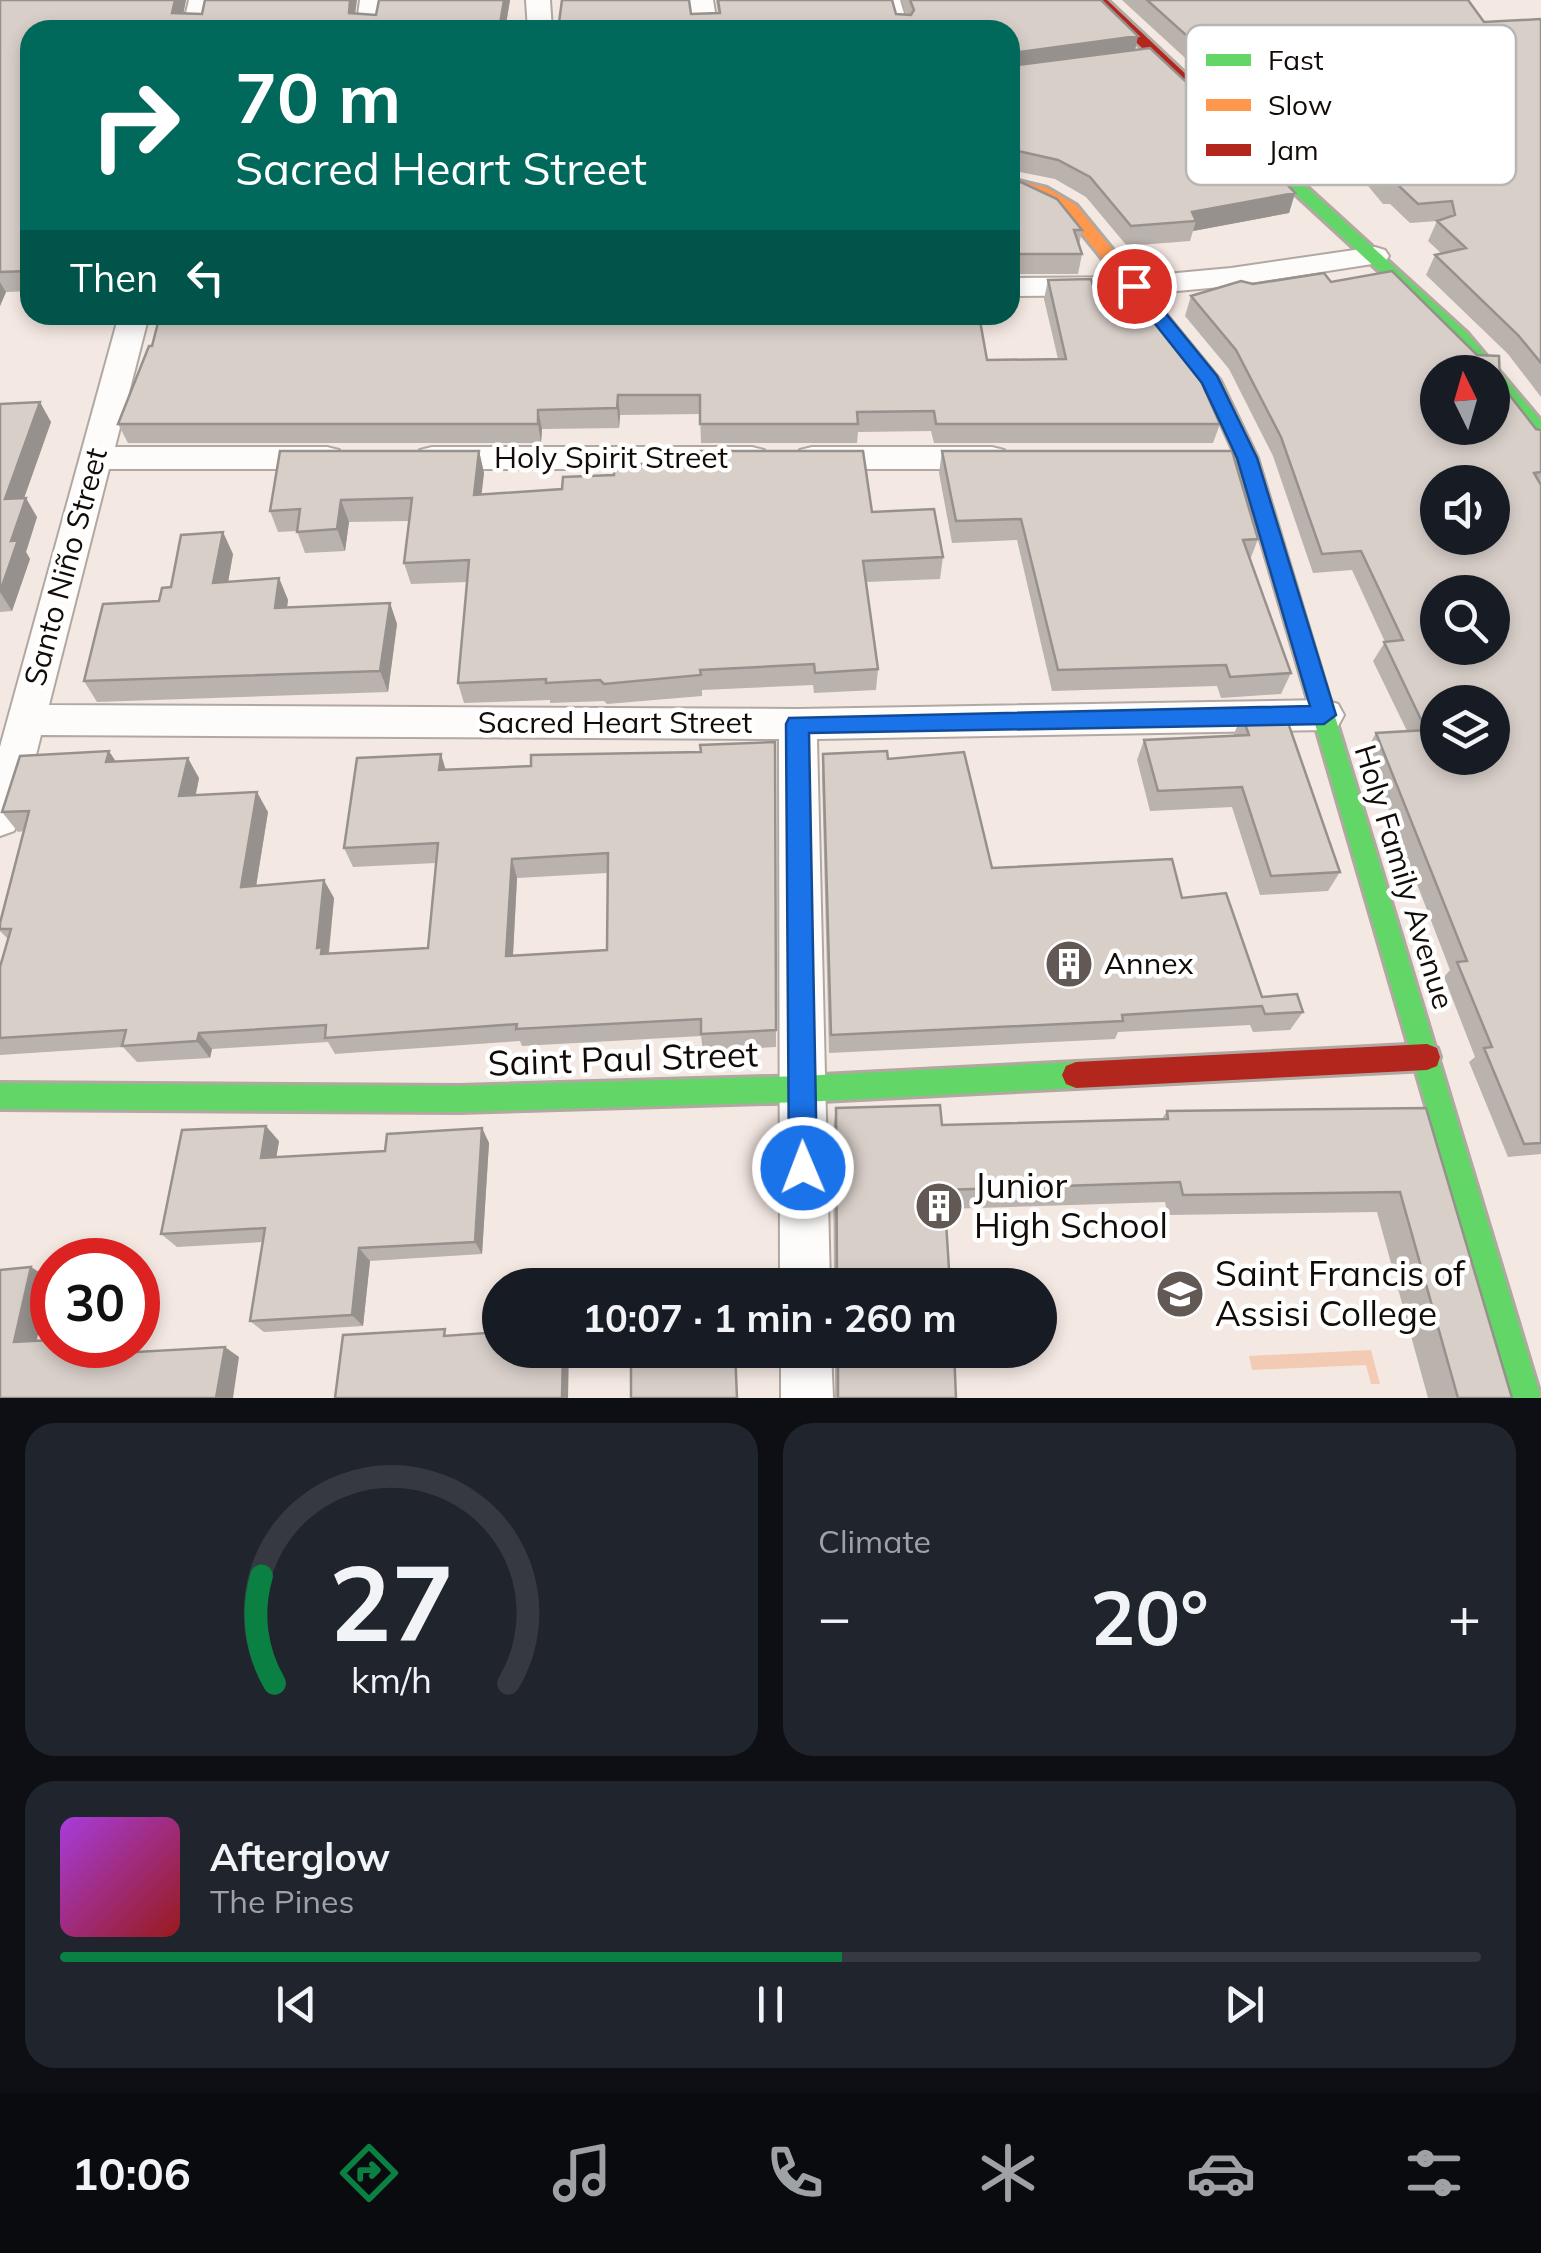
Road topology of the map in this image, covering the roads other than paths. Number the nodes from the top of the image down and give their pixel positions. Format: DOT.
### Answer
graph roads {
  1 [pos="1098,0"];
  2 [pos="1186,91"];
  3 [pos="1293,185"];
  4 [pos="1020,186"];
  5 [pos="1375,256"];
  6 [pos="1134,286"];
  7 [pos="1020,287"];
  8 [pos="131,325"];
  9 [pos="1541,434"];
  10 [pos="95,458"];
  11 [pos="354,458"];
  12 [pos="393,458"];
  13 [pos="1029,458"];
  14 [pos="1208,458"];
  15 [pos="1247,458"];
  16 [pos="1324,715"];
  17 [pos="26,720"];
  18 [pos="798,724"];
  19 [pos="0,819"];
  20 [pos="1427,1057"];
  21 [pos="802,1089"];
  22 [pos="0,1096"];
  23 [pos="805,1268"];
  24 [pos="806,1368"];
  25 [pos="807,1398"];
  26 [pos="1527,1398"];
  1 -- 2 [label="street"];
  3 -- 5 [label="street"];
  4 -- 6 [label="street, Holy Family Avenue"];
  5 -- 6 [label="street"];
  5 -- 9 [label="street"];
  6 -- 7 [label="street"];
  6 -- 15 [label="street, Holy Family Avenue"];
  8 -- 10 [label="street, Santo Niño Street"];
  10 -- 11 [label="street"];
  10 -- 17 [label="street, Santo Niño Street"];
  12 -- 13 [label="street, Holy Spirit Street"];
  14 -- 15 [label="street"];
  15 -- 16 [label="street, Holy Family Avenue"];
  16 -- 18 [label="street, Sacred Heart Street"];
  16 -- 20 [label="street, Holy Family Avenue"];
  17 -- 18 [label="street, Sacred Heart Street"];
  17 -- 19 [label="street, Santo Niño Street"];
  18 -- 21 [label="street"];
  20 -- 21 [label="street, Saint Paul Street"];
  20 -- 26 [label="street, Holy Family Avenue"];
  21 -- 22 [label="street, Saint Paul Street"];
  21 -- 23 [label="street"];
  24 -- 25 [label="street"];
}
